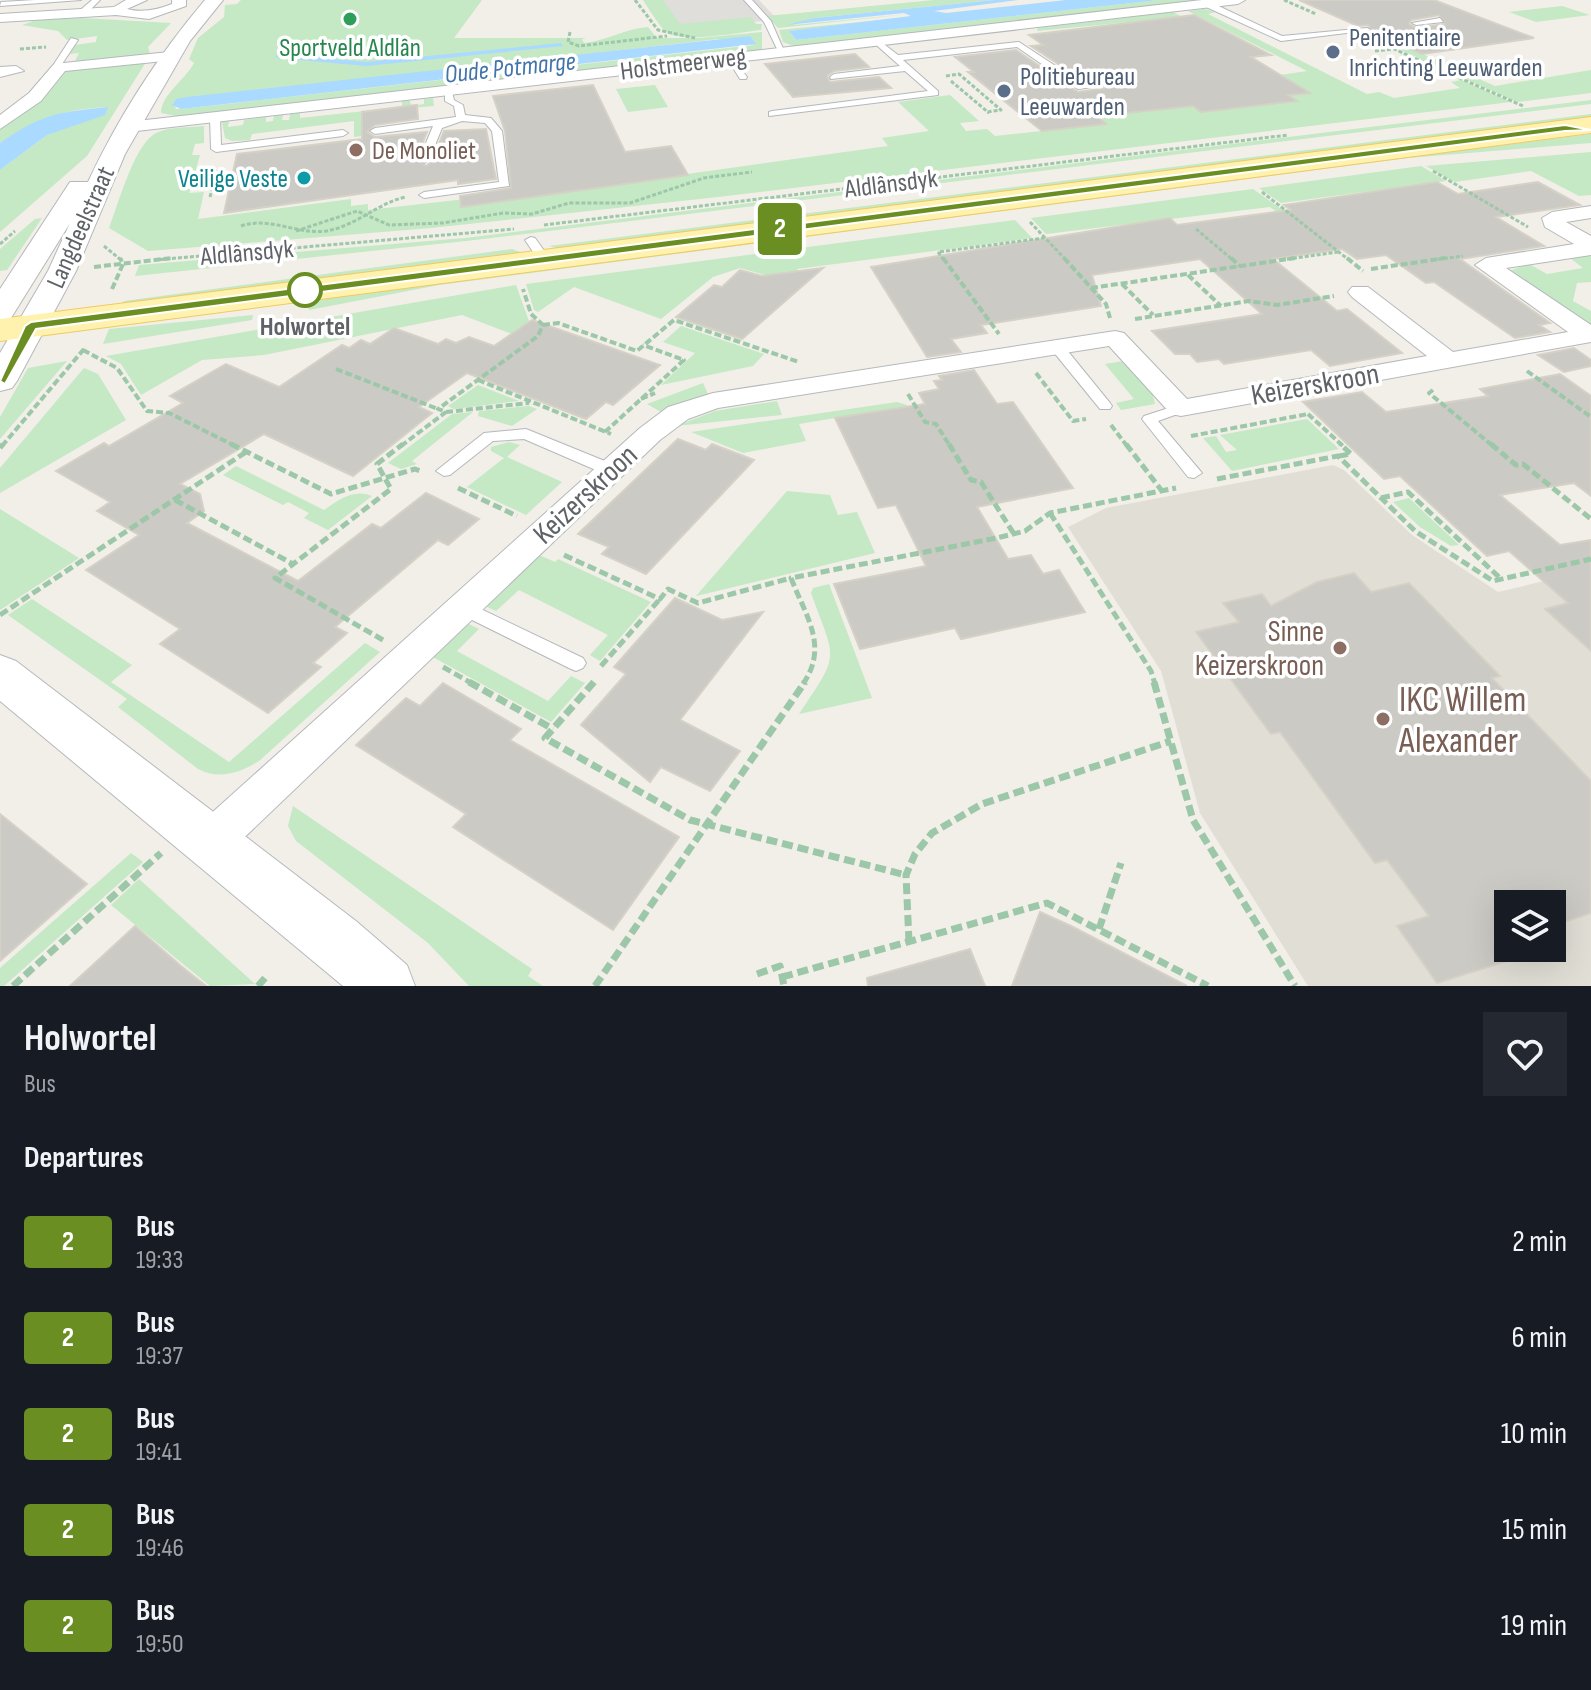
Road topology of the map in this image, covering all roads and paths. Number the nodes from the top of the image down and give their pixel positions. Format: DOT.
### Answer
graph roads {
  1 [pos="6,0"];
  2 [pos="96,0"];
  3 [pos="140,0"];
  4 [pos="179,0"];
  5 [pos="214,0"];
  6 [pos="635,0"];
  7 [pos="748,0"];
  8 [pos="1238,0"];
  9 [pos="1284,0"];
  10 [pos="1292,3"];
  11 [pos="0,4"];
  12 [pos="1207,4"];
  13 [pos="79,7"];
  14 [pos="118,11"];
  15 [pos="0,18"];
  16 [pos="1440,20"];
  17 [pos="1416,23"];
  18 [pos="982,28"];
  19 [pos="1367,30"];
  20 [pos="570,32"];
  21 [pos="673,36"];
  22 [pos="686,38"];
  23 [pos="876,40"];
  24 [pos="72,43"];
  25 [pos="1006,45"];
  26 [pos="20,49"];
  27 [pos="782,51"];
  28 [pos="1375,51"];
  29 [pos="169,57"];
  30 [pos="728,57"];
  31 [pos="896,58"];
  32 [pos="60,67"];
  33 [pos="908,68"];
  34 [pos="945,76"];
  35 [pos="743,77"];
  36 [pos="834,77"];
  37 [pos="1131,81"];
  38 [pos="448,90"];
  39 [pos="1537,105"];
  40 [pos="1523,106"];
  41 [pos="1508,108"];
  42 [pos="1591,109"];
  43 [pos="987,111"];
  44 [pos="772,114"];
  45 [pos="215,117"];
  46 [pos="461,118"];
  47 [pos="444,122"];
  48 [pos="0,124"];
  49 [pos="128,127"];
  50 [pos="1582,128"];
  51 [pos="375,131"];
  52 [pos="343,133"];
  53 [pos="1288,135"];
  54 [pos="223,148"];
  55 [pos="113,154"];
  56 [pos="424,160"];
  57 [pos="1426,167"];
  58 [pos="752,172"];
  59 [pos="1258,189"];
  60 [pos="424,195"];
  61 [pos="210,197"];
  62 [pos="1591,212"];
  63 [pos="368,215"];
  64 [pos="1026,218"];
  65 [pos="241,226"];
  66 [pos="1196,229"];
  67 [pos="296,231"];
  68 [pos="1044,238"];
  69 [pos="528,246"];
  70 [pos="1584,248"];
  71 [pos="1338,252"];
  72 [pos="1486,265"];
  73 [pos="1240,266"];
  74 [pos="1188,274"];
  75 [pos="1361,281"];
  76 [pos="1122,284"];
  77 [pos="1091,288"];
  78 [pos="1221,306"];
  79 [pos="21,307"];
  80 [pos="1153,316"];
  81 [pos="1115,323"];
  82 [pos="543,325"];
  83 [pos="1590,335"];
  84 [pos="1009,339"];
  85 [pos="643,345"];
  86 [pos="1057,347"];
  87 [pos="1500,351"];
  88 [pos="1449,361"];
  89 [pos="803,363"];
  90 [pos="336,369"];
  91 [pos="895,373"];
  92 [pos="478,380"];
  93 [pos="0,381"];
  94 [pos="1283,390"];
  95 [pos="1433,390"];
  96 [pos="533,403"];
  97 [pos="1181,408"];
  98 [pos="438,409"];
  99 [pos="1104,411"];
  100 [pos="446,412"];
  101 [pos="1308,414"];
  102 [pos="1591,417"];
  103 [pos="605,432"];
  104 [pos="1166,440"];
  105 [pos="638,445"];
  106 [pos="0,448"];
  107 [pos="247,452"];
  108 [pos="1338,456"];
  109 [pos="611,470"];
  110 [pos="385,478"];
  111 [pos="443,478"];
  112 [pos="1195,480"];
  113 [pos="1162,491"];
  114 [pos="1381,498"];
  115 [pos="175,500"];
  116 [pos="1050,513"];
  117 [pos="1591,519"];
  118 [pos="1014,534"];
  119 [pos="540,536"];
  120 [pos="1591,559"];
  121 [pos="293,564"];
  122 [pos="791,578"];
  123 [pos="1501,578"];
  124 [pos="660,599"];
  125 [pos="462,607"];
  126 [pos="0,615"];
  127 [pos="413,653"];
  128 [pos="576,663"];
  129 [pos="0,674"];
  130 [pos="553,729"];
  131 [pos="1171,741"];
  132 [pos="706,825"];
  133 [pos="202,833"];
  134 [pos="1121,863"];
  135 [pos="906,875"];
  136 [pos="1099,929"];
  137 [pos="909,942"];
  138 [pos="757,974"];
  139 [pos="265,978"];
  140 [pos="783,982"];
  141 [pos="13,986"];
  142 [pos="258,986"];
  143 [pos="386,986"];
  144 [pos="595,986"];
  145 [pos="1208,986"];
  146 [pos="1295,986"];
  1 -- 11 [label="lane"];
  2 -- 13 [label="lane"];
  3 -- 14 [label="street"];
  4 -- 14 [label="street"];
  5 -- 29 [label="street, Langdeelstraat"];
  6 -- 21 [label="path"];
  7 -- 27 [label="lane"];
  8 -- 12 [label="street, Holstmeerweg"];
  9 -- 10 [label="path"];
  11 -- 13 [label="lane"];
  12 -- 18 [label="street, Holstmeerweg"];
  12 -- 19 [label="lane"];
  13 -- 14 [label="street"];
  13 -- 15 [label="street"];
  16 -- 17 [label="lane"];
  18 -- 23 [label="street, Holstmeerweg"];
  18 -- 25 [label="lane"];
  20 -- 21 [label="path"];
  21 -- 22 [label="path"];
  23 -- 27 [label="street, Holstmeerweg"];
  23 -- 31 [label="lane"];
  24 -- 26 [label="path"];
  24 -- 32 [label="lane"];
  25 -- 31 [label="lane"];
  25 -- 37 [label="lane"];
  27 -- 30 [label="street, Holstmeerweg"];
  28 -- 40 [label="path"];
  29 -- 32 [label="street"];
  29 -- 49 [label="street, Langdeelstraat"];
  30 -- 35 [label="lane"];
  30 -- 38 [label="street, Holstmeerweg"];
  31 -- 33 [label="lane"];
  32 -- 48 [label="street"];
  33 -- 36 [label="lane"];
  33 -- 44 [label="lane"];
  34 -- 43 [label="path"];
  38 -- 45 [label="street, Holstmeerweg"];
  38 -- 46 [label="lane"];
  39 -- 40 [label="path"];
  40 -- 41 [label="path"];
  42 -- 69 [label="main road, Aldlânsdyk"];
  45 -- 49 [label="street, Holstmeerweg"];
  45 -- 54 [label="lane"];
  46 -- 47 [label="lane"];
  46 -- 60 [label="lane"];
  47 -- 51 [label="lane"];
  47 -- 56 [label="lane"];
  49 -- 55 [label="street, Langdeelstraat"];
  50 -- 69 [label="main road, Aldlânsdyk"];
  52 -- 54 [label="lane"];
  53 -- 69 [label="path, Aldlânsdyk"];
  54 -- 61 [label="path"];
  55 -- 79 [label="street, Langdeelstraat"];
  55 -- 79 [label="street, Langdeelstraat"];
  57 -- 70 [label="path"];
  58 -- 63 [label="path"];
  59 -- 71 [label="path"];
  60 -- 63 [label="path"];
  62 -- 70 [label="street"];
  63 -- 67 [label="path"];
  63 -- 67 [label="path"];
  64 -- 68 [label="path"];
  65 -- 67 [label="path"];
  66 -- 73 [label="path"];
  68 -- 77 [label="path"];
  68 -- 84 [label="path"];
  69 -- 79 [label="main road, Aldlânsdyk"];
  69 -- 79 [label="path, Aldlânsdyk"];
  69 -- 82 [label="path"];
  70 -- 72 [label="street"];
  71 -- 73 [label="path"];
  71 -- 75 [label="path"];
  72 -- 75 [label="path"];
  72 -- 83 [label="street, Keizerskroon"];
  73 -- 74 [label="path"];
  74 -- 76 [label="path"];
  74 -- 78 [label="path"];
  75 -- 78 [label="path"];
  75 -- 88 [label="street, Keizerskroon"];
  76 -- 77 [label="path"];
  76 -- 80 [label="path"];
  77 -- 81 [label="path"];
  78 -- 80 [label="path"];
  79 -- 93 [label="street"];
  80 -- 81 [label="path"];
  81 -- 86 [label="street, Keizerskroon"];
  81 -- 97 [label="street"];
  82 -- 85 [label="path"];
  82 -- 92 [label="path"];
  83 -- 87 [label="street, Keizerskroon"];
  84 -- 86 [label="street, Keizerskroon"];
  84 -- 91 [label="street, Keizerskroon"];
  85 -- 89 [label="path"];
  85 -- 103 [label="path"];
  86 -- 99 [label="lane"];
  87 -- 88 [label="street, Keizerskroon"];
  87 -- 102 [label="path"];
  88 -- 94 [label="street, Keizerskroon"];
  90 -- 98 [label="path"];
  91 -- 105 [label="street, Keizerskroon"];
  91 -- 118 [label="path"];
  92 -- 96 [label="path"];
  92 -- 98 [label="path"];
  94 -- 97 [label="street, Keizerskroon"];
  94 -- 101 [label="path"];
  95 -- 117 [label="path"];
  96 -- 100 [label="path"];
  96 -- 103 [label="path"];
  97 -- 104 [label="lane, Keizerskroon"];
  98 -- 100 [label="path"];
  99 -- 113 [label="path"];
  100 -- 110 [label="path"];
  101 -- 104 [label="path"];
  101 -- 108 [label="path"];
  103 -- 105 [label="path"];
  104 -- 112 [label="lane, Keizerskroon"];
  105 -- 109 [label="street, Keizerskroon"];
  106 -- 107 [label="path"];
  107 -- 110 [label="path"];
  107 -- 115 [label="path"];
  108 -- 112 [label="path"];
  108 -- 114 [label="path"];
  109 -- 111 [label="lane"];
  109 -- 119 [label="street, Keizerskroon"];
  110 -- 111 [label="path"];
  110 -- 121 [label="path"];
  111 -- 119 [label="path"];
  112 -- 113 [label="path"];
  113 -- 116 [label="path"];
  114 -- 123 [label="path"];
  114 -- 123 [label="path"];
  115 -- 121 [label="path"];
  115 -- 126 [label="path"];
  116 -- 118 [label="path"];
  116 -- 131 [label="path"];
  118 -- 122 [label="path"];
  119 -- 124 [label="path"];
  119 -- 125 [label="street, Keizerskroon"];
  120 -- 123 [label="path"];
  121 -- 127 [label="path"];
  122 -- 124 [label="path"];
  122 -- 132 [label="path"];
  124 -- 130 [label="path"];
  125 -- 127 [label="street, Keizerskroon"];
  125 -- 128 [label="lane"];
  127 -- 130 [label="path"];
  127 -- 133 [label="street, Keizerskroon"];
  129 -- 133 [label="street"];
  130 -- 132 [label="path"];
  131 -- 135 [label="path"];
  131 -- 146 [label="path"];
  132 -- 135 [label="path"];
  132 -- 144 [label="path"];
  133 -- 141 [label="path"];
  133 -- 143 [label="street"];
  134 -- 136 [label="path"];
  135 -- 137 [label="path"];
  136 -- 137 [label="path"];
  136 -- 145 [label="path"];
  137 -- 140 [label="path"];
  138 -- 140 [label="path"];
  139 -- 142 [label="path"];
}
